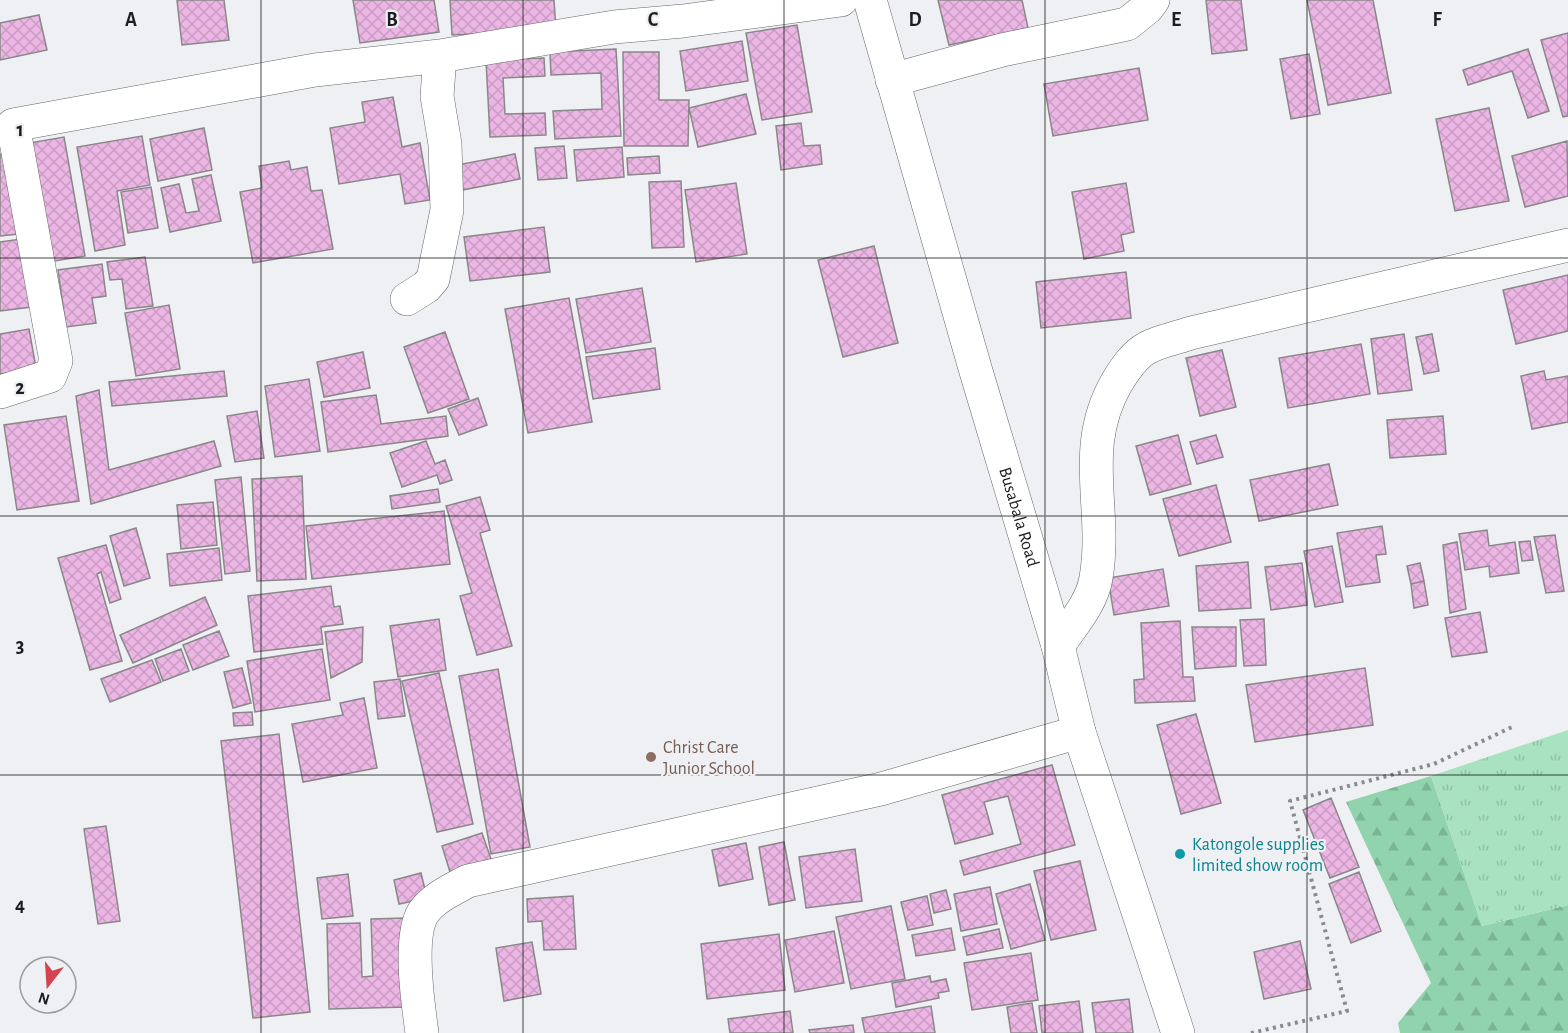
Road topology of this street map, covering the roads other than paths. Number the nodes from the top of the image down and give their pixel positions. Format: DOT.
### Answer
graph roads {
  1 [pos="841,0"];
  2 [pos="870,0"];
  3 [pos="1153,0"];
  4 [pos="440,56"];
  5 [pos="892,80"];
  6 [pos="1568,245"];
  7 [pos="407,299"];
  8 [pos="0,392"];
  9 [pos="1058,646"];
  10 [pos="1079,732"];
  11 [pos="422,1033"];
  12 [pos="1178,1033"];
  1 -- 4 [label="street"];
  2 -- 5 [label="street, Busabala Road"];
  3 -- 5 [label="street"];
  4 -- 7 [label="street"];
  4 -- 8 [label="street"];
  5 -- 9 [label="street, Busabala Road"];
  6 -- 9 [label="street"];
  9 -- 10 [label="street, Busabala Road"];
  10 -- 11 [label="street"];
  10 -- 12 [label="street, Busabala Road"];
}
